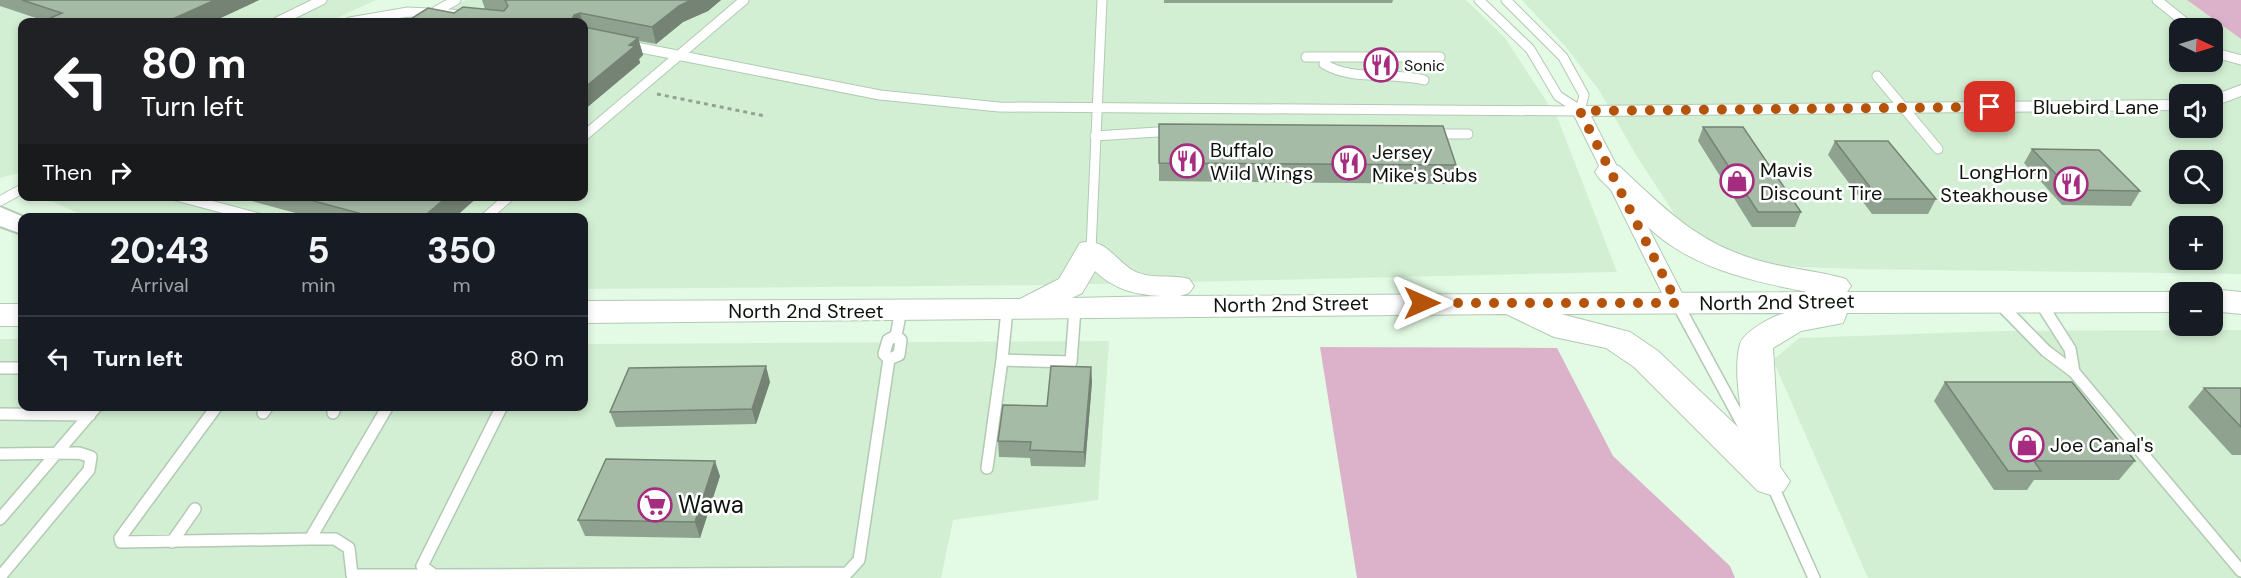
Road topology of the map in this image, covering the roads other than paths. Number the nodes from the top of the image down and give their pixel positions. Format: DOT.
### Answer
graph roads {
  1 [pos="322,0"];
  2 [pos="456,0"];
  3 [pos="744,0"];
  4 [pos="1102,0"];
  5 [pos="1479,0"];
  6 [pos="1506,0"];
  7 [pos="2157,0"];
  8 [pos="436,11"];
  9 [pos="475,17"];
  10 [pos="285,18"];
  11 [pos="371,18"];
  12 [pos="2180,18"];
  13 [pos="616,43"];
  14 [pos="681,55"];
  15 [pos="2223,55"];
  16 [pos="1306,57"];
  17 [pos="1328,57"];
  18 [pos="1440,57"];
  19 [pos="2241,60"];
  20 [pos="1876,76"];
  21 [pos="1424,80"];
  22 [pos="2241,90"];
  23 [pos="2223,97"];
  24 [pos="2169,105"];
  25 [pos="1096,108"];
  26 [pos="1903,108"];
  27 [pos="1580,111"];
  28 [pos="1180,131"];
  29 [pos="588,133"];
  30 [pos="1420,134"];
  31 [pos="1468,134"];
  32 [pos="1095,136"];
  33 [pos="1938,149"];
  34 [pos="1609,172"];
  35 [pos="18,191"];
  36 [pos="0,201"];
  37 [pos="195,201"];
  38 [pos="504,201"];
  39 [pos="240,213"];
  40 [pos="491,213"];
  41 [pos="0,214"];
  42 [pos="18,224"];
  43 [pos="1091,250"];
  44 [pos="1913,300"];
  45 [pos="1997,300"];
  46 [pos="2039,301"];
  47 [pos="2169,301"];
  48 [pos="1401,303"];
  49 [pos="1509,303"];
  50 [pos="1677,303"];
  51 [pos="1076,309"];
  52 [pos="1015,310"];
  53 [pos="588,312"];
  54 [pos="0,315"];
  55 [pos="18,315"];
  56 [pos="898,323"];
  57 [pos="1002,360"];
  58 [pos="0,368"];
  59 [pos="18,368"];
  60 [pos="2074,372"];
  61 [pos="93,411"];
  62 [pos="213,411"];
  63 [pos="385,411"];
  64 [pos="500,411"];
  65 [pos="0,414"];
  66 [pos="57,453"];
  67 [pos="0,454"];
  68 [pos="987,468"];
  69 [pos="1767,473"];
  70 [pos="195,509"];
  71 [pos="0,519"];
  72 [pos="310,539"];
  73 [pos="172,542"];
  74 [pos="2241,571"];
  75 [pos="434,575"];
  76 [pos="0,578"];
  77 [pos="1814,578"];
  1 -- 10 [label="lane"];
  2 -- 8 [label="lane"];
  3 -- 14 [label="lane"];
  4 -- 25 [label="lane"];
  5 -- 27 [label="lane"];
  6 -- 27 [label="lane"];
  7 -- 12 [label="lane"];
  8 -- 9 [label="lane"];
  8 -- 11 [label="lane"];
  13 -- 14 [label="lane"];
  14 -- 25 [label="lane"];
  14 -- 29 [label="lane"];
  15 -- 19 [label="lane"];
  16 -- 17 [label="lane"];
  17 -- 18 [label="lane"];
  17 -- 21 [label="lane"];
  20 -- 26 [label="lane"];
  22 -- 23 [label="street"];
  24 -- 26 [label="street, Bluebird Lane"];
  25 -- 27 [label="lane"];
  25 -- 32 [label="lane"];
  26 -- 27 [label="street, Bluebird Lane"];
  26 -- 33 [label="lane"];
  27 -- 34 [label="street"];
  28 -- 32 [label="lane"];
  30 -- 31 [label="lane"];
  32 -- 43 [label="lane"];
  34 -- 44 [label="main road"];
  34 -- 50 [label="street"];
  35 -- 36 [label="lane"];
  37 -- 39 [label="lane"];
  38 -- 40 [label="lane"];
  41 -- 42 [label="street"];
  43 -- 48 [label="main road"];
  43 -- 52 [label="main road"];
  44 -- 45 [label="main road, North 2nd Street"];
  44 -- 50 [label="main road, North 2nd Street"];
  44 -- 69 [label="main road"];
  45 -- 46 [label="main road, North 2nd Street"];
  45 -- 60 [label="lane"];
  46 -- 47 [label="main road, North 2nd Street"];
  46 -- 60 [label="lane"];
  48 -- 49 [label="main road, North 2nd Street"];
  48 -- 51 [label="main road, North 2nd Street"];
  49 -- 50 [label="main road, North 2nd Street"];
  49 -- 69 [label="main road"];
  50 -- 69 [label="lane"];
  51 -- 52 [label="main road, North 2nd Street"];
  51 -- 57 [label="lane"];
  52 -- 56 [label="main road, North 2nd Street"];
  52 -- 57 [label="lane"];
  53 -- 56 [label="main road, North 2nd Street"];
  54 -- 55 [label="main road"];
  56 -- 75 [label="lane"];
  57 -- 68 [label="lane"];
  58 -- 59 [label="lane"];
  60 -- 74 [label="lane"];
  61 -- 65 [label="lane"];
  61 -- 66 [label="lane"];
  62 -- 73 [label="lane"];
  63 -- 72 [label="lane"];
  64 -- 75 [label="lane"];
  66 -- 67 [label="lane"];
  66 -- 71 [label="lane"];
  66 -- 76 [label="lane"];
  69 -- 77 [label="lane"];
  70 -- 73 [label="lane"];
  72 -- 73 [label="lane"];
  72 -- 75 [label="lane"];
}
